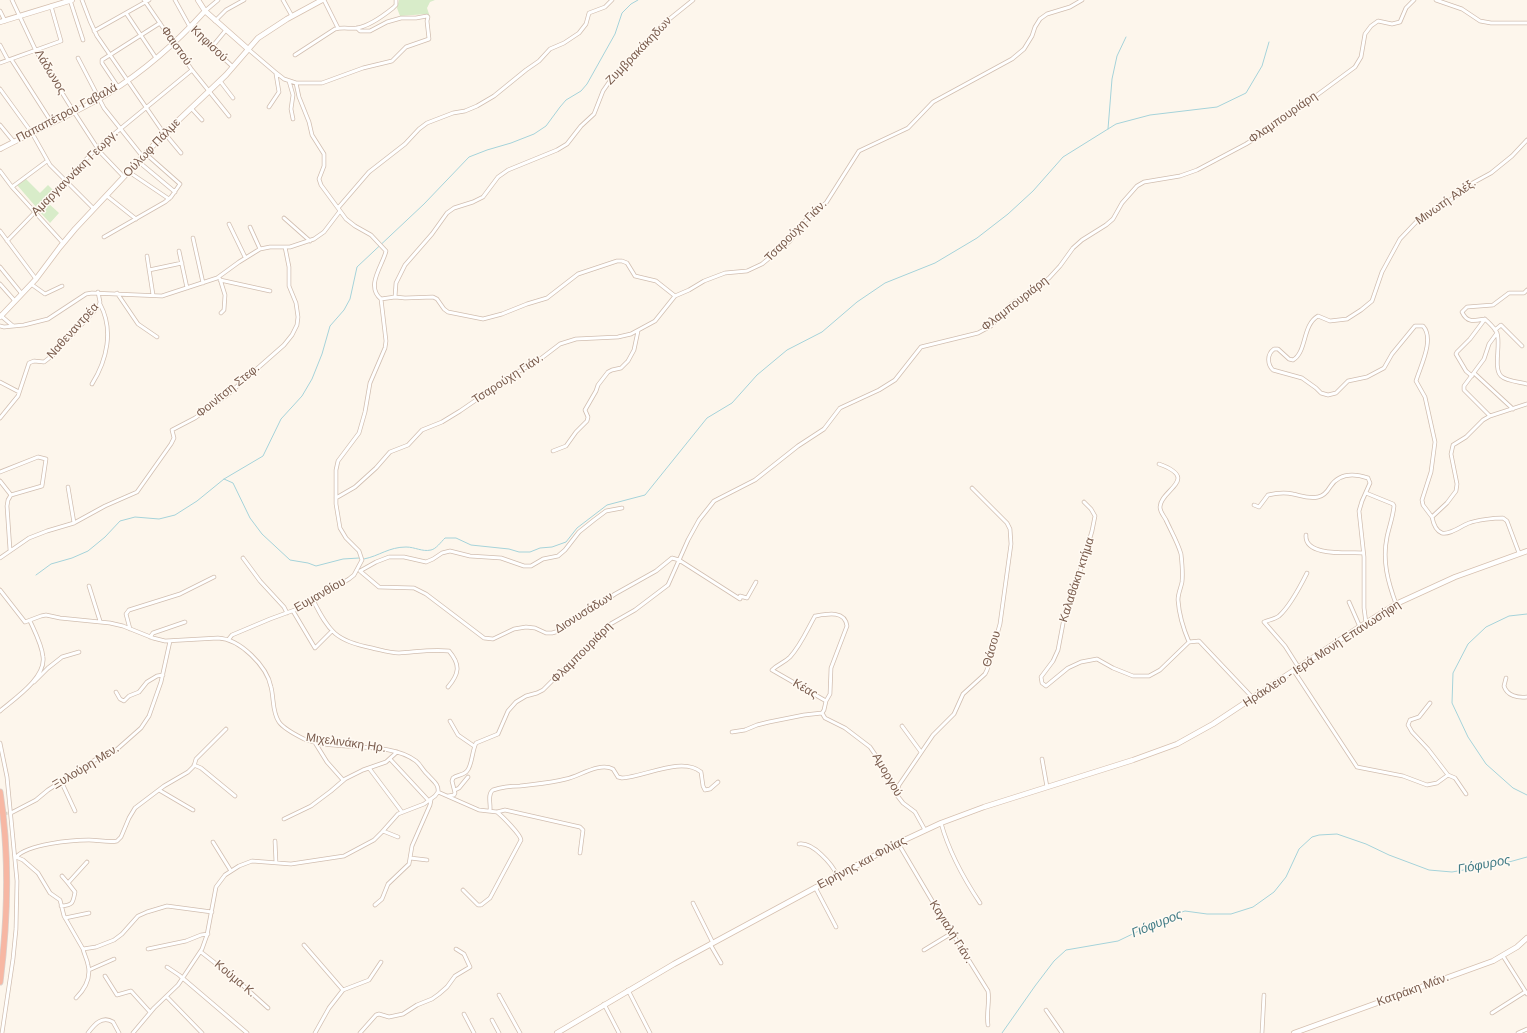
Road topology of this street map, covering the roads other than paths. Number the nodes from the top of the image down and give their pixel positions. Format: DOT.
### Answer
graph roads {
  1 [pos="12,0"];
  2 [pos="71,0"];
  3 [pos="82,0"];
  4 [pos="149,0"];
  5 [pos="175,0"];
  6 [pos="198,0"];
  7 [pos="218,0"];
  8 [pos="244,0"];
  9 [pos="283,0"];
  10 [pos="323,0"];
  11 [pos="396,0"];
  12 [pos="612,0"];
  13 [pos="694,0"];
  14 [pos="1082,0"];
  15 [pos="1414,0"];
  16 [pos="1436,0"];
  17 [pos="144,1"];
  18 [pos="53,3"];
  19 [pos="0,11"];
  20 [pos="205,11"];
  21 [pos="126,13"];
  22 [pos="20,16"];
  23 [pos="292,16"];
  24 [pos="215,20"];
  25 [pos="2,22"];
  26 [pos="1527,22"];
  27 [pos="160,23"];
  28 [pos="190,27"];
  29 [pos="338,28"];
  30 [pos="357,28"];
  31 [pos="226,30"];
  32 [pos="94,31"];
  33 [pos="141,36"];
  34 [pos="83,40"];
  35 [pos="173,43"];
  36 [pos="0,45"];
  37 [pos="212,47"];
  38 [pos="248,49"];
  39 [pos="36,51"];
  40 [pos="110,55"];
  41 [pos="295,55"];
  42 [pos="78,58"];
  43 [pos="156,58"];
  44 [pos="10,60"];
  45 [pos="0,63"];
  46 [pos="233,67"];
  47 [pos="192,70"];
  48 [pos="276,74"];
  49 [pos="127,80"];
  50 [pos="220,81"];
  51 [pos="289,81"];
  52 [pos="296,83"];
  53 [pos="118,87"];
  54 [pos="0,89"];
  55 [pos="209,92"];
  56 [pos="233,98"];
  57 [pos="99,99"];
  58 [pos="146,107"];
  59 [pos="269,107"];
  60 [pos="191,108"];
  61 [pos="74,112"];
  62 [pos="229,116"];
  63 [pos="293,119"];
  64 [pos="202,120"];
  65 [pos="52,123"];
  66 [pos="0,125"];
  67 [pos="120,128"];
  68 [pos="32,133"];
  69 [pos="164,134"];
  70 [pos="1527,140"];
  71 [pos="14,142"];
  72 [pos="97,148"];
  73 [pos="0,149"];
  74 [pos="181,153"];
  75 [pos="144,155"];
  76 [pos="47,161"];
  77 [pos="139,162"];
  78 [pos="0,170"];
  79 [pos="129,172"];
  80 [pos="124,177"];
  81 [pos="65,180"];
  82 [pos="12,187"];
  83 [pos="175,192"];
  84 [pos="107,196"];
  85 [pos="169,199"];
  86 [pos="94,209"];
  87 [pos="339,210"];
  88 [pos="35,212"];
  89 [pos="284,218"];
  90 [pos="136,219"];
  91 [pos="229,224"];
  92 [pos="250,227"];
  93 [pos="0,231"];
  94 [pos="104,237"];
  95 [pos="193,238"];
  96 [pos="7,241"];
  97 [pos="310,241"];
  98 [pos="64,243"];
  99 [pos="285,247"];
  100 [pos="260,249"];
  101 [pos="179,251"];
  102 [pos="147,256"];
  103 [pos="245,257"];
  104 [pos="182,263"];
  105 [pos="0,267"];
  106 [pos="149,270"];
  107 [pos="220,278"];
  108 [pos="36,279"];
  109 [pos="203,283"];
  110 [pos="0,284"];
  111 [pos="31,284"];
  112 [pos="62,286"];
  113 [pos="187,288"];
  114 [pos="1527,290"];
  115 [pos="270,291"];
  116 [pos="98,292"];
  117 [pos="116,293"];
  118 [pos="22,294"];
  119 [pos="153,295"];
  120 [pos="395,296"];
  121 [pos="675,296"];
  122 [pos="381,299"];
  123 [pos="15,301"];
  124 [pos="100,304"];
  125 [pos="220,313"];
  126 [pos="0,316"];
  127 [pos="1485,319"];
  128 [pos="0,326"];
  129 [pos="13,326"];
  130 [pos="638,331"];
  131 [pos="1496,331"];
  132 [pos="156,337"];
  133 [pos="1522,346"];
  134 [pos="1473,374"];
  135 [pos="0,382"];
  136 [pos="92,384"];
  137 [pos="1527,384"];
  138 [pos="19,392"];
  139 [pos="1527,404"];
  140 [pos="1513,409"];
  141 [pos="1490,416"];
  142 [pos="0,418"];
  143 [pos="553,451"];
  144 [pos="1160,464"];
  145 [pos="0,472"];
  146 [pos="0,481"];
  147 [pos="68,487"];
  148 [pos="972,488"];
  149 [pos="1366,493"];
  150 [pos="11,495"];
  151 [pos="336,498"];
  152 [pos="1084,502"];
  153 [pos="1254,505"];
  154 [pos="622,508"];
  155 [pos="1432,517"];
  156 [pos="74,523"];
  157 [pos="1306,535"];
  158 [pos="10,550"];
  159 [pos="1527,551"];
  160 [pos="1363,553"];
  161 [pos="1519,553"];
  162 [pos="0,558"];
  163 [pos="243,558"];
  164 [pos="679,560"];
  165 [pos="360,571"];
  166 [pos="1307,573"];
  167 [pos="354,574"];
  168 [pos="214,577"];
  169 [pos="756,582"];
  170 [pos="90,586"];
  171 [pos="0,590"];
  172 [pos="313,600"];
  173 [pos="1349,602"];
  174 [pos="1396,604"];
  175 [pos="293,611"];
  176 [pos="287,613"];
  177 [pos="30,621"];
  178 [pos="100,621"];
  179 [pos="185,622"];
  180 [pos="1366,623"];
  181 [pos="1360,627"];
  182 [pos="130,629"];
  183 [pos="332,632"];
  184 [pos="150,637"];
  185 [pos="228,640"];
  186 [pos="170,641"];
  187 [pos="1189,642"];
  188 [pos="79,652"];
  189 [pos="1297,669"];
  190 [pos="163,675"];
  191 [pos="1506,678"];
  192 [pos="33,682"];
  193 [pos="448,687"];
  194 [pos="116,692"];
  195 [pos="1527,697"];
  196 [pos="1253,698"];
  197 [pos="826,701"];
  198 [pos="1430,703"];
  199 [pos="0,711"];
  200 [pos="822,713"];
  201 [pos="450,721"];
  202 [pos="902,726"];
  203 [pos="226,729"];
  204 [pos="732,732"];
  205 [pos="1188,739"];
  206 [pos="314,741"];
  207 [pos="0,743"];
  208 [pos="474,746"];
  209 [pos="397,752"];
  210 [pos="921,752"];
  211 [pos="390,759"];
  212 [pos="1042,759"];
  213 [pos="194,765"];
  214 [pos="369,768"];
  215 [pos="1448,775"];
  216 [pos="468,777"];
  217 [pos="343,780"];
  218 [pos="61,781"];
  219 [pos="718,782"];
  220 [pos="1047,787"];
  221 [pos="159,790"];
  222 [pos="455,790"];
  223 [pos="0,792"];
  224 [pos="438,792"];
  225 [pos="896,794"];
  226 [pos="1466,794"];
  227 [pos="235,796"];
  228 [pos="448,796"];
  229 [pos="430,800"];
  230 [pos="193,810"];
  231 [pos="75,811"];
  232 [pos="490,811"];
  233 [pos="402,812"];
  234 [pos="497,812"];
  235 [pos="11,813"];
  236 [pos="284,819"];
  237 [pos="941,823"];
  238 [pos="925,830"];
  239 [pos="384,831"];
  240 [pos="398,837"];
  241 [pos="275,841"];
  242 [pos="213,842"];
  243 [pos="898,843"];
  244 [pos="799,844"];
  245 [pos="580,853"];
  246 [pos="15,857"];
  247 [pos="410,858"];
  248 [pos="427,860"];
  249 [pos="87,862"];
  250 [pos="276,863"];
  251 [pos="231,871"];
  252 [pos="838,875"];
  253 [pos="62,876"];
  254 [pos="68,883"];
  255 [pos="815,887"];
  256 [pos="463,890"];
  257 [pos="693,903"];
  258 [pos="980,903"];
  259 [pos="375,905"];
  260 [pos="61,906"];
  261 [pos="212,912"];
  262 [pos="89,913"];
  263 [pos="65,918"];
  264 [pos="836,927"];
  265 [pos="952,933"];
  266 [pos="208,934"];
  267 [pos="1527,938"];
  268 [pos="712,943"];
  269 [pos="304,945"];
  270 [pos="83,949"];
  271 [pos="148,949"];
  272 [pos="456,949"];
  273 [pos="924,950"];
  274 [pos="201,952"];
  275 [pos="1503,956"];
  276 [pos="114,959"];
  277 [pos="381,962"];
  278 [pos="721,963"];
  279 [pos="167,967"];
  280 [pos="89,970"];
  281 [pos="105,976"];
  282 [pos="183,978"];
  283 [pos="0,982"];
  284 [pos="343,990"];
  285 [pos="628,990"];
  286 [pos="1526,993"];
  287 [pos="499,995"];
  288 [pos="1264,995"];
  289 [pos="167,997"];
  290 [pos="76,998"];
  291 [pos="604,1004"];
  292 [pos="268,1008"];
  293 [pos="1046,1010"];
  294 [pos="150,1012"];
  295 [pos="1492,1013"];
  296 [pos="464,1014"];
  297 [pos="492,1020"];
  298 [pos="988,1025"];
  299 [pos="1527,1029"];
  300 [pos="2,1033"];
  301 [pos="88,1033"];
  302 [pos="119,1033"];
  303 [pos="133,1033"];
  304 [pos="202,1033"];
  305 [pos="247,1033"];
  306 [pos="315,1033"];
  307 [pos="360,1033"];
  308 [pos="474,1033"];
  309 [pos="499,1033"];
  310 [pos="520,1033"];
  311 [pos="556,1033"];
  312 [pos="619,1033"];
  313 [pos="650,1033"];
  314 [pos="1062,1033"];
  315 [pos="1262,1033"];
  316 [pos="1294,1033"];
  317 [pos="1518,1033"];
  1 -- 22 [label="street, Λάδωνος"];
  2 -- 18 [label="street"];
  2 -- 34 [label="street"];
  3 -- 32 [label="street"];
  4 -- 17 [label="street"];
  5 -- 28 [label="street, Κηφισού"];
  6 -- 20 [label="street"];
  7 -- 20 [label="street"];
  8 -- 24 [label="street"];
  9 -- 23 [label="street"];
  10 -- 23 [label="street, Ούλωφ Πάλμε"];
  10 -- 29 [label="street"];
  11 -- 30 [label="street"];
  12 -- 87 [label="street"];
  13 -- 120 [label="street, Ζυμβρακάκηδων"];
  14 -- 121 [label="street, Τσαρούχη Γιάν."];
  15 -- 164 [label="street, Φλαμπουριάρη"];
  16 -- 26 [label="street"];
  17 -- 21 [label="street"];
  17 -- 27 [label="street, Φαιστού"];
  18 -- 22 [label="street"];
  18 -- 39 [label="street"];
  19 -- 25 [label="street"];
  20 -- 24 [label="street"];
  20 -- 28 [label="street, Παπαπέτρου Γαβαλά"];
  21 -- 32 [label="street"];
  21 -- 33 [label="street"];
  22 -- 25 [label="street"];
  22 -- 39 [label="street, Λάδωνος"];
  23 -- 38 [label="street, Ούλωφ Πάλμε"];
  24 -- 31 [label="street"];
  27 -- 33 [label="street"];
  27 -- 35 [label="street, Φαιστού"];
  28 -- 35 [label="street, Παπαπέτρου Γαβαλά"];
  28 -- 37 [label="street, Κηφισού"];
  29 -- 30 [label="street"];
  29 -- 41 [label="street"];
  30 -- 52 [label="street"];
  31 -- 37 [label="street"];
  31 -- 38 [label="street"];
  32 -- 40 [label="street"];
  33 -- 40 [label="street"];
  33 -- 43 [label="street"];
  35 -- 43 [label="street, Παπαπέτρου Γαβαλά"];
  35 -- 47 [label="street, Φαιστού"];
  36 -- 44 [label="street"];
  37 -- 46 [label="street, Κηφισού"];
  38 -- 46 [label="street, Ούλωφ Πάλμε"];
  38 -- 48 [label="street"];
  39 -- 44 [label="street"];
  39 -- 61 [label="street, Λάδωνος"];
  40 -- 49 [label="street"];
  40 -- 53 [label="street"];
  42 -- 57 [label="street"];
  43 -- 49 [label="street, Παπαπέτρου Γαβαλά"];
  44 -- 45 [label="street"];
  44 -- 65 [label="street"];
  46 -- 50 [label="street, Ούλωφ Πάλμε"];
  47 -- 55 [label="street, Φαιστού"];
  47 -- 58 [label="street, Αμαργιαννάκη Γεωργ."];
  48 -- 51 [label="street"];
  48 -- 59 [label="street"];
  49 -- 53 [label="street, Παπαπέτρου Γαβαλά"];
  49 -- 58 [label="street"];
  50 -- 55 [label="street, Ούλωφ Πάλμε"];
  50 -- 56 [label="street"];
  51 -- 52 [label="street"];
  51 -- 63 [label="street"];
  52 -- 87 [label="street"];
  53 -- 57 [label="street, Παπαπέτρου Γαβαλά"];
  54 -- 68 [label="street"];
  55 -- 60 [label="street, Ούλωφ Πάλμε"];
  55 -- 62 [label="street, Φαιστού"];
  57 -- 61 [label="street, Παπαπέτρου Γαβαλά"];
  57 -- 67 [label="street"];
  58 -- 67 [label="street, Αμαργιαννάκη Γεωργ."];
  58 -- 69 [label="street"];
  60 -- 64 [label="street"];
  60 -- 69 [label="street, Ούλωφ Πάλμε"];
  61 -- 65 [label="street, Παπαπέτρου Γαβαλά"];
  61 -- 72 [label="street, Λάδωνος"];
  65 -- 68 [label="street, Παπαπέτρου Γαβαλά"];
  66 -- 71 [label="street"];
  67 -- 72 [label="street, Αμαργιαννάκη Γεωργ."];
  67 -- 75 [label="street"];
  68 -- 71 [label="street, Παπαπέτρου Γαβαλά"];
  68 -- 76 [label="street"];
  69 -- 74 [label="street"];
  69 -- 75 [label="street, Ούλωφ Πάλμε"];
  70 -- 155 [label="street, Μινωτή Αλέξ."];
  71 -- 73 [label="street, Παπαπέτρου Γαβαλά"];
  72 -- 80 [label="street, Λάδωνος"];
  72 -- 81 [label="street, Αμαργιαννάκη Γεωργ."];
  75 -- 77 [label="street, Ούλωφ Πάλμε"];
  75 -- 83 [label="street"];
  76 -- 81 [label="street"];
  76 -- 82 [label="street"];
  77 -- 79 [label="street, Ούλωφ Πάλμε"];
  77 -- 83 [label="street"];
  78 -- 82 [label="street"];
  79 -- 80 [label="street, Ούλωφ Πάλμε"];
  79 -- 85 [label="street"];
  80 -- 84 [label="street, Ούλωφ Πάλμε"];
  81 -- 86 [label="street"];
  81 -- 88 [label="street, Αμαργιαννάκη Γεωργ."];
  82 -- 88 [label="street"];
  83 -- 85 [label="street"];
  84 -- 86 [label="street, Ούλωφ Πάλμε"];
  84 -- 90 [label="street"];
  85 -- 90 [label="street"];
  86 -- 98 [label="street, Ούλωφ Πάλμε"];
  87 -- 97 [label="street"];
  87 -- 122 [label="street"];
  88 -- 96 [label="street, Αμαργιαννάκη Γεωργ."];
  88 -- 98 [label="street"];
  89 -- 97 [label="street"];
  90 -- 94 [label="street"];
  91 -- 103 [label="street"];
  92 -- 100 [label="street"];
  93 -- 96 [label="street"];
  95 -- 109 [label="street"];
  96 -- 108 [label="street"];
  97 -- 99 [label="street"];
  98 -- 108 [label="street, Ούλωφ Πάλμε"];
  99 -- 100 [label="street"];
  99 -- 156 [label="street, Φοινίτση Στεφ."];
  100 -- 103 [label="street"];
  101 -- 104 [label="street"];
  102 -- 106 [label="street"];
  103 -- 107 [label="street"];
  104 -- 106 [label="street"];
  104 -- 113 [label="street"];
  105 -- 118 [label="street"];
  106 -- 119 [label="street"];
  107 -- 109 [label="street"];
  107 -- 115 [label="street"];
  107 -- 125 [label="street"];
  108 -- 111 [label="street, Ούλωφ Πάλμε"];
  109 -- 113 [label="street"];
  110 -- 123 [label="street"];
  111 -- 112 [label="street"];
  111 -- 118 [label="street, Ούλωφ Πάλμε"];
  113 -- 119 [label="street"];
  114 -- 127 [label="street"];
  116 -- 117 [label="street"];
  116 -- 124 [label="street, Ναθεναντρέα"];
  116 -- 129 [label="street"];
  117 -- 119 [label="street"];
  117 -- 132 [label="street"];
  118 -- 123 [label="street, Ούλωφ Πάλμε"];
  120 -- 121 [label="street"];
  120 -- 122 [label="street"];
  121 -- 130 [label="street, Τσαρούχη Γιάν."];
  122 -- 151 [label="street"];
  123 -- 126 [label="street, Ούλωφ Πάλμε"];
  124 -- 136 [label="street"];
  124 -- 138 [label="street, Ναθεναντρέα"];
  126 -- 129 [label="street"];
  127 -- 131 [label="street"];
  127 -- 134 [label="street"];
  128 -- 129 [label="street"];
  130 -- 143 [label="street"];
  130 -- 151 [label="street, Τσαρούχη Γιάν."];
  131 -- 133 [label="street"];
  131 -- 134 [label="street"];
  131 -- 137 [label="street"];
  134 -- 140 [label="street"];
  134 -- 141 [label="street"];
  135 -- 138 [label="street"];
  138 -- 142 [label="street, Ναθεναντρέα"];
  139 -- 140 [label="street"];
  140 -- 141 [label="street"];
  141 -- 155 [label="street"];
  144 -- 187 [label="street"];
  145 -- 150 [label="street"];
  146 -- 150 [label="street"];
  147 -- 156 [label="street"];
  148 -- 210 [label="street, Θάσου"];
  149 -- 153 [label="street"];
  149 -- 160 [label="street"];
  149 -- 174 [label="street"];
  150 -- 158 [label="street"];
  151 -- 167 [label="street, Ευμανθίου"];
  152 -- 187 [label="street, Καλαθάκη κτήμα"];
  154 -- 165 [label="street"];
  155 -- 161 [label="street"];
  156 -- 158 [label="street, Φοινίτση Στεφ."];
  157 -- 160 [label="street"];
  158 -- 162 [label="street, Φοινίτση Στεφ."];
  159 -- 161 [label="street, Ηράκλειο - Ιερά Μονή Επανωσήφη"];
  160 -- 180 [label="street"];
  161 -- 174 [label="street, Ηράκλειο - Ιερά Μονή Επανωσήφη"];
  163 -- 176 [label="street"];
  164 -- 165 [label="street, Διονυσάδων"];
  164 -- 169 [label="street"];
  164 -- 208 [label="street, Φλαμπουριάρη"];
  165 -- 167 [label="street"];
  166 -- 189 [label="street"];
  167 -- 172 [label="street, Ευμανθίου"];
  168 -- 182 [label="street"];
  170 -- 178 [label="street"];
  171 -- 177 [label="street"];
  172 -- 175 [label="street, Ευμανθίου"];
  172 -- 183 [label="street"];
  173 -- 181 [label="street"];
  174 -- 180 [label="street, Ηράκλειο - Ιερά Μονή Επανωσήφη"];
  175 -- 176 [label="street, Ευμανθίου"];
  175 -- 183 [label="street"];
  176 -- 185 [label="street, Ευμανθίου"];
  177 -- 178 [label="street, Μιχελινάκη Ηρ."];
  177 -- 192 [label="street"];
  178 -- 182 [label="street, Μιχελινάκη Ηρ."];
  179 -- 184 [label="street"];
  180 -- 181 [label="street, Ηράκλειο - Ιερά Μονή Επανωσήφη"];
  181 -- 189 [label="street, Ηράκλειο - Ιερά Μονή Επανωσήφη"];
  182 -- 184 [label="street, Μιχελινάκη Ηρ."];
  183 -- 193 [label="street"];
  184 -- 186 [label="street, Μιχελινάκη Ηρ."];
  185 -- 186 [label="street, Μιχελινάκη Ηρ."];
  185 -- 206 [label="street, Μιχελινάκη Ηρ."];
  186 -- 190 [label="street, Ξυλούρη Μεν."];
  187 -- 196 [label="street"];
  188 -- 192 [label="street"];
  189 -- 196 [label="street, Ηράκλειο - Ιερά Μονή Επανωσήφη"];
  189 -- 215 [label="street"];
  190 -- 194 [label="street"];
  190 -- 218 [label="street, Ξυλούρη Μεν."];
  191 -- 195 [label="street"];
  192 -- 199 [label="street"];
  196 -- 205 [label="street, Ηράκλειο - Ιερά Μονή Επανωσήφη"];
  197 -- 197 [label="street, Κέας"];
  197 -- 200 [label="street, Κέας"];
  198 -- 215 [label="street"];
  200 -- 204 [label="street"];
  200 -- 225 [label="street, Αμοργού"];
  201 -- 208 [label="street"];
  202 -- 210 [label="street"];
  203 -- 213 [label="street"];
  205 -- 220 [label="street, Ειρήνης και Φιλίας"];
  206 -- 209 [label="street, Μιχελινάκη Ηρ."];
  206 -- 217 [label="street"];
  207 -- 235 [label="street"];
  208 -- 222 [label="street"];
  209 -- 211 [label="street"];
  209 -- 224 [label="street, Μιχελινάκη Ηρ."];
  210 -- 225 [label="street, Θάσου"];
  211 -- 214 [label="street"];
  211 -- 229 [label="street"];
  212 -- 220 [label="street"];
  213 -- 221 [label="street"];
  213 -- 227 [label="street"];
  214 -- 217 [label="street"];
  214 -- 233 [label="street"];
  215 -- 226 [label="street"];
  216 -- 222 [label="street"];
  217 -- 236 [label="street"];
  218 -- 231 [label="street"];
  218 -- 235 [label="street, Ξυλούρη Μεν."];
  219 -- 232 [label="street"];
  220 -- 237 [label="street, Ειρήνης και Φιλίας"];
  221 -- 230 [label="street"];
  221 -- 246 [label="street"];
  222 -- 228 [label="street"];
  223 -- 283 [label="highway"];
  224 -- 228 [label="street"];
  224 -- 229 [label="street"];
  225 -- 238 [label="street, Αμοργού"];
  228 -- 232 [label="street"];
  229 -- 233 [label="street"];
  229 -- 247 [label="street"];
  232 -- 234 [label="street"];
  233 -- 239 [label="street"];
  234 -- 245 [label="street"];
  234 -- 256 [label="street"];
  235 -- 246 [label="street"];
  237 -- 238 [label="street, Ειρήνης και Φιλίας"];
  237 -- 258 [label="street"];
  238 -- 243 [label="street, Ειρήνης και Φιλίας"];
  239 -- 240 [label="street"];
  239 -- 250 [label="street"];
  241 -- 250 [label="street"];
  242 -- 251 [label="street"];
  243 -- 252 [label="street, Ειρήνης και Φιλίας"];
  243 -- 265 [label="street, Καγιαλή Γιάν."];
  244 -- 252 [label="street"];
  246 -- 260 [label="street"];
  246 -- 300 [label="street"];
  247 -- 248 [label="street"];
  247 -- 259 [label="street"];
  249 -- 254 [label="street"];
  250 -- 251 [label="street"];
  251 -- 261 [label="street"];
  252 -- 255 [label="street, Ειρήνης και Φιλίας"];
  253 -- 254 [label="street"];
  254 -- 260 [label="street"];
  255 -- 264 [label="street"];
  255 -- 268 [label="street, Ειρήνης και Φιλίας"];
  257 -- 268 [label="street"];
  260 -- 263 [label="street"];
  261 -- 266 [label="street"];
  261 -- 270 [label="street"];
  262 -- 263 [label="street"];
  263 -- 270 [label="street"];
  265 -- 273 [label="street"];
  265 -- 298 [label="street, Καγιαλή Γιάν."];
  266 -- 271 [label="street"];
  266 -- 274 [label="street"];
  267 -- 275 [label="street, Κατράκη Μάν."];
  268 -- 278 [label="street"];
  268 -- 285 [label="street, Ειρήνης και Φιλίας"];
  269 -- 284 [label="street"];
  270 -- 280 [label="street"];
  272 -- 307 [label="street"];
  274 -- 282 [label="street"];
  274 -- 292 [label="street, Κούμα Κ."];
  275 -- 286 [label="street"];
  275 -- 316 [label="street, Κατράκη Μάν."];
  276 -- 280 [label="street"];
  277 -- 284 [label="street"];
  279 -- 282 [label="street"];
  280 -- 290 [label="street"];
  281 -- 294 [label="street"];
  282 -- 289 [label="street"];
  282 -- 305 [label="street"];
  284 -- 306 [label="street"];
  285 -- 291 [label="street, Ειρήνης και Φιλίας"];
  285 -- 313 [label="street"];
  286 -- 295 [label="street"];
  287 -- 310 [label="street"];
  288 -- 315 [label="street"];
  289 -- 294 [label="street"];
  289 -- 304 [label="street"];
  291 -- 311 [label="street, Ειρήνης και Φιλίας"];
  291 -- 312 [label="street"];
  293 -- 314 [label="street"];
  294 -- 303 [label="street"];
  296 -- 308 [label="street"];
  297 -- 309 [label="street"];
  299 -- 317 [label="street"];
  301 -- 302 [label="street"];
}
